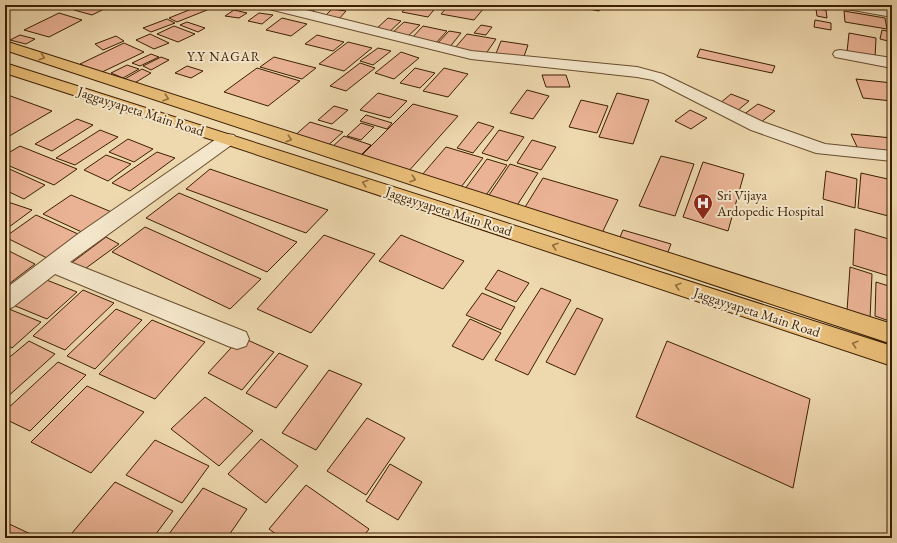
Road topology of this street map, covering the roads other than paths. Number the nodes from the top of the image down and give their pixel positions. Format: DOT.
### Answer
graph roads {
  1 [pos="270,5"];
  2 [pos="847,5"];
  3 [pos="892,13"];
  4 [pos="5,45"];
  5 [pos="840,54"];
  6 [pos="892,63"];
  7 [pos="5,68"];
  8 [pos="228,139"];
  9 [pos="892,156"];
  10 [pos="52,264"];
  11 [pos="5,301"];
  12 [pos="892,334"];
  13 [pos="237,339"];
  14 [pos="892,356"];
  1 -- 9 [label="street"];
  2 -- 3 [label="street"];
  4 -- 12 [label="main road, one-way"];
  5 -- 6 [label="street"];
  7 -- 8 [label="main road, Jaggayyapeta Main Road"];
  8 -- 10 [label="street"];
  14 -- 8 [label="main road, Jaggayyapeta Main Road, one-way"];
  10 -- 11 [label="street"];
  10 -- 13 [label="street"];
}
